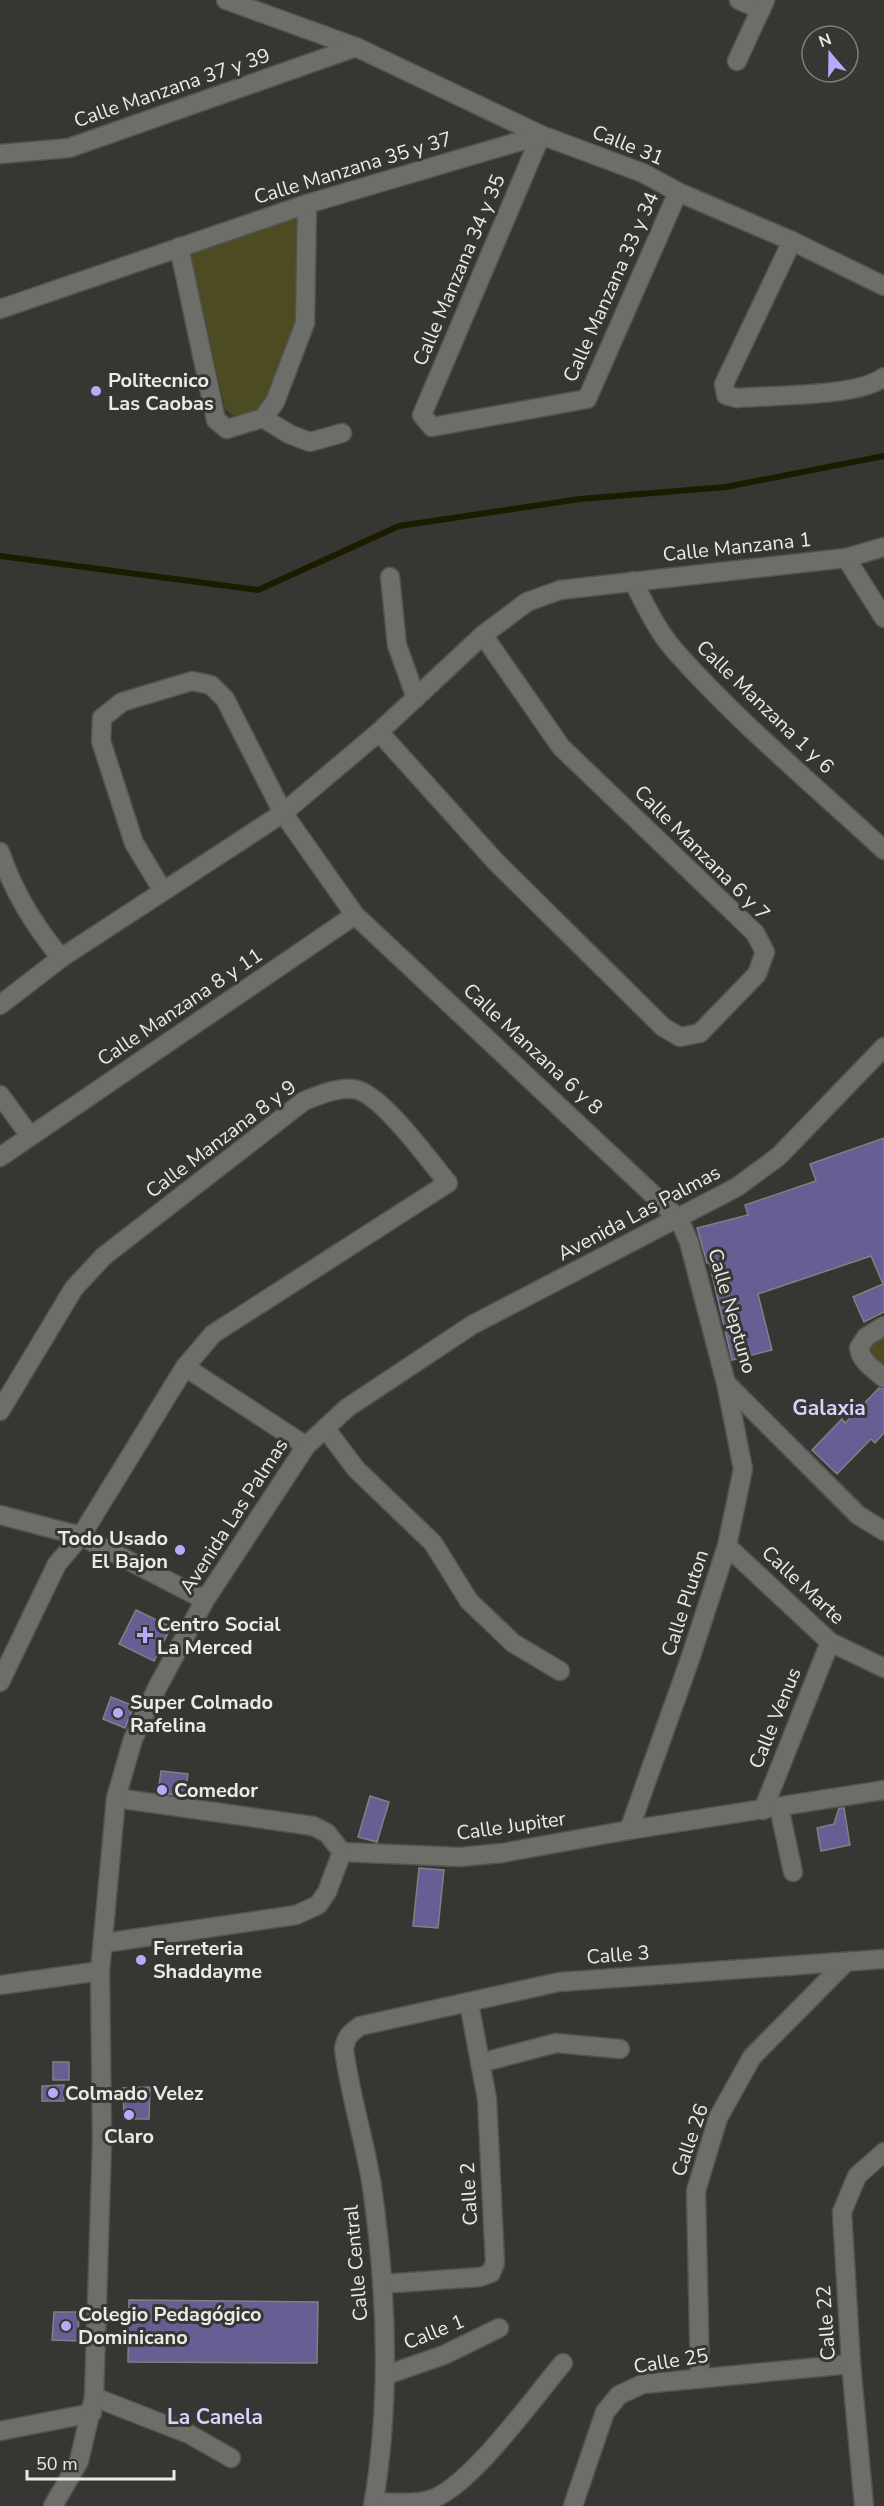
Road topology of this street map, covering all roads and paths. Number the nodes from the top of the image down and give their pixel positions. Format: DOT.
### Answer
graph roads {
  1 [pos="226,0"];
  2 [pos="739,0"];
  3 [pos="763,5"];
  4 [pos="356,47"];
  5 [pos="737,61"];
  6 [pos="541,135"];
  7 [pos="0,154"];
  8 [pos="678,192"];
  9 [pos="307,204"];
  10 [pos="792,241"];
  11 [pos="179,247"];
  12 [pos="884,285"];
  13 [pos="0,309"];
  14 [pos="884,377"];
  15 [pos="584,400"];
  16 [pos="263,418"];
  17 [pos="342,433"];
  18 [pos="884,547"];
  19 [pos="846,558"];
  20 [pos="390,577"];
  21 [pos="633,582"];
  22 [pos="884,618"];
  23 [pos="483,635"];
  24 [pos="416,698"];
  25 [pos="379,732"];
  26 [pos="283,813"];
  27 [pos="884,850"];
  28 [pos="0,852"];
  29 [pos="163,891"];
  30 [pos="355,915"];
  31 [pos="60,958"];
  32 [pos="0,1005"];
  33 [pos="884,1047"];
  34 [pos="0,1095"];
  35 [pos="30,1136"];
  36 [pos="0,1157"];
  37 [pos="679,1219"];
  38 [pos="884,1326"];
  39 [pos="185,1366"];
  40 [pos="884,1378"];
  41 [pos="726,1383"];
  42 [pos="1,1408"];
  43 [pos="325,1428"];
  44 [pos="306,1446"];
  45 [pos="0,1515"];
  46 [pos="884,1531"];
  47 [pos="81,1536"];
  48 [pos="727,1546"];
  49 [pos="205,1599"];
  50 [pos="830,1642"];
  51 [pos="884,1668"];
  52 [pos="560,1671"];
  53 [pos="0,1682"];
  54 [pos="884,1790"];
  55 [pos="116,1798"];
  56 [pos="771,1808"];
  57 [pos="628,1830"];
  58 [pos="342,1852"];
  59 [pos="793,1872"];
  60 [pos="104,1942"];
  61 [pos="884,1959"];
  62 [pos="846,1962"];
  63 [pos="100,1971"];
  64 [pos="0,1985"];
  65 [pos="469,2003"];
  66 [pos="360,2026"];
  67 [pos="620,2049"];
  68 [pos="480,2063"];
  69 [pos="884,2152"];
  70 [pos="382,2284"];
  71 [pos="499,2328"];
  72 [pos="562,2363"];
  73 [pos="851,2364"];
  74 [pos="386,2374"];
  75 [pos="700,2378"];
  76 [pos="93,2405"];
  77 [pos="0,2431"];
  78 [pos="231,2458"];
  79 [pos="374,2504"];
  80 [pos="53,2506"];
  81 [pos="573,2506"];
  82 [pos="864,2506"];
  1 -- 4 [label="street, Calle 31"];
  2 -- 3 [label="street"];
  3 -- 5 [label="street"];
  4 -- 6 [label="street, Calle 31"];
  4 -- 7 [label="street, Calle Manzana 37 y 39"];
  6 -- 8 [label="street, Calle 31"];
  6 -- 9 [label="street, Calle Manzana 35 y 37"];
  6 -- 15 [label="street, Calle Manzana 34 y 35"];
  8 -- 10 [label="street, Calle 31"];
  8 -- 15 [label="street, Calle Manzana 33 y 34"];
  9 -- 11 [label="street, Calle Manzana 35 y 37"];
  9 -- 16 [label="street"];
  10 -- 12 [label="street, Calle 31"];
  10 -- 14 [label="street"];
  11 -- 13 [label="street, Calle Manzana 35 y 37"];
  11 -- 16 [label="street"];
  16 -- 17 [label="street"];
  18 -- 19 [label="street, Calle Manzana 1"];
  19 -- 21 [label="street, Calle Manzana 1"];
  19 -- 22 [label="street"];
  20 -- 24 [label="street"];
  21 -- 23 [label="street, Calle Manzana 1"];
  21 -- 27 [label="street, Calle Manzana 1 y 6"];
  23 -- 24 [label="street, Calle Manzana 1"];
  23 -- 25 [label="street, Calle Manzana 6 y 7"];
  24 -- 25 [label="street, Calle Manzana 1"];
  25 -- 26 [label="street, Calle Manzana 1"];
  26 -- 29 [label="street, Calle Manzana 1"];
  26 -- 29 [label="street, Calle Manzana 6 y 8"];
  26 -- 30 [label="street, Calle Manzana 6 y 8"];
  28 -- 31 [label="street"];
  29 -- 31 [label="street, Calle Manzana 1"];
  30 -- 35 [label="street, Calle Manzana 8 y 11"];
  30 -- 37 [label="street, Calle Manzana 6 y 8"];
  31 -- 32 [label="street, Calle Manzana 1"];
  33 -- 37 [label="street, Avenida Las Palmas"];
  34 -- 35 [label="street"];
  35 -- 36 [label="street, Calle Manzana 8 y 11"];
  37 -- 41 [label="street, Calle Neptuno"];
  37 -- 43 [label="street, Avenida Las Palmas"];
  38 -- 40 [label="street"];
  39 -- 42 [label="street, Calle Manzana 8 y 9"];
  39 -- 44 [label="street"];
  39 -- 47 [label="street"];
  41 -- 46 [label="street, Calle Neptuno"];
  41 -- 48 [label="street, Calle Pluton"];
  43 -- 44 [label="street, Avenida Las Palmas"];
  43 -- 52 [label="street"];
  44 -- 49 [label="street, Avenida Las Palmas"];
  45 -- 47 [label="street"];
  47 -- 49 [label="street"];
  47 -- 53 [label="street"];
  48 -- 50 [label="street, Calle Marte"];
  48 -- 57 [label="street, Calle Pluton"];
  49 -- 55 [label="street, Avenida Las Palmas"];
  50 -- 51 [label="street, Calle Marte"];
  50 -- 56 [label="street, Calle Venus"];
  54 -- 56 [label="street, Calle Jupiter"];
  55 -- 58 [label="street"];
  55 -- 60 [label="street, Avenida Las Palmas"];
  56 -- 57 [label="street, Calle Jupiter"];
  56 -- 59 [label="street"];
  57 -- 58 [label="street, Calle Jupiter"];
  58 -- 60 [label="street"];
  60 -- 63 [label="street, Avenida Las Palmas"];
  61 -- 62 [label="street, Calle 3"];
  62 -- 65 [label="street, Calle 3"];
  62 -- 75 [label="street, Calle 26"];
  63 -- 64 [label="street"];
  63 -- 76 [label="street, Avenida Las Palmas"];
  65 -- 66 [label="street, Calle 3"];
  65 -- 68 [label="street, Calle 2"];
  66 -- 70 [label="street, Calle Central"];
  67 -- 68 [label="street"];
  68 -- 70 [label="street, Calle 2"];
  69 -- 73 [label="street, Calle 22"];
  70 -- 74 [label="street, Calle Central"];
  71 -- 74 [label="street, Calle 1"];
  72 -- 79 [label="street"];
  73 -- 75 [label="street, Calle 25"];
  73 -- 82 [label="street, Calle 22"];
  74 -- 79 [label="street, Calle Central"];
  75 -- 81 [label="street, Calle 25"];
  76 -- 77 [label="street"];
  76 -- 78 [label="street"];
  76 -- 80 [label="street, Avenida Las Palmas"];
}
